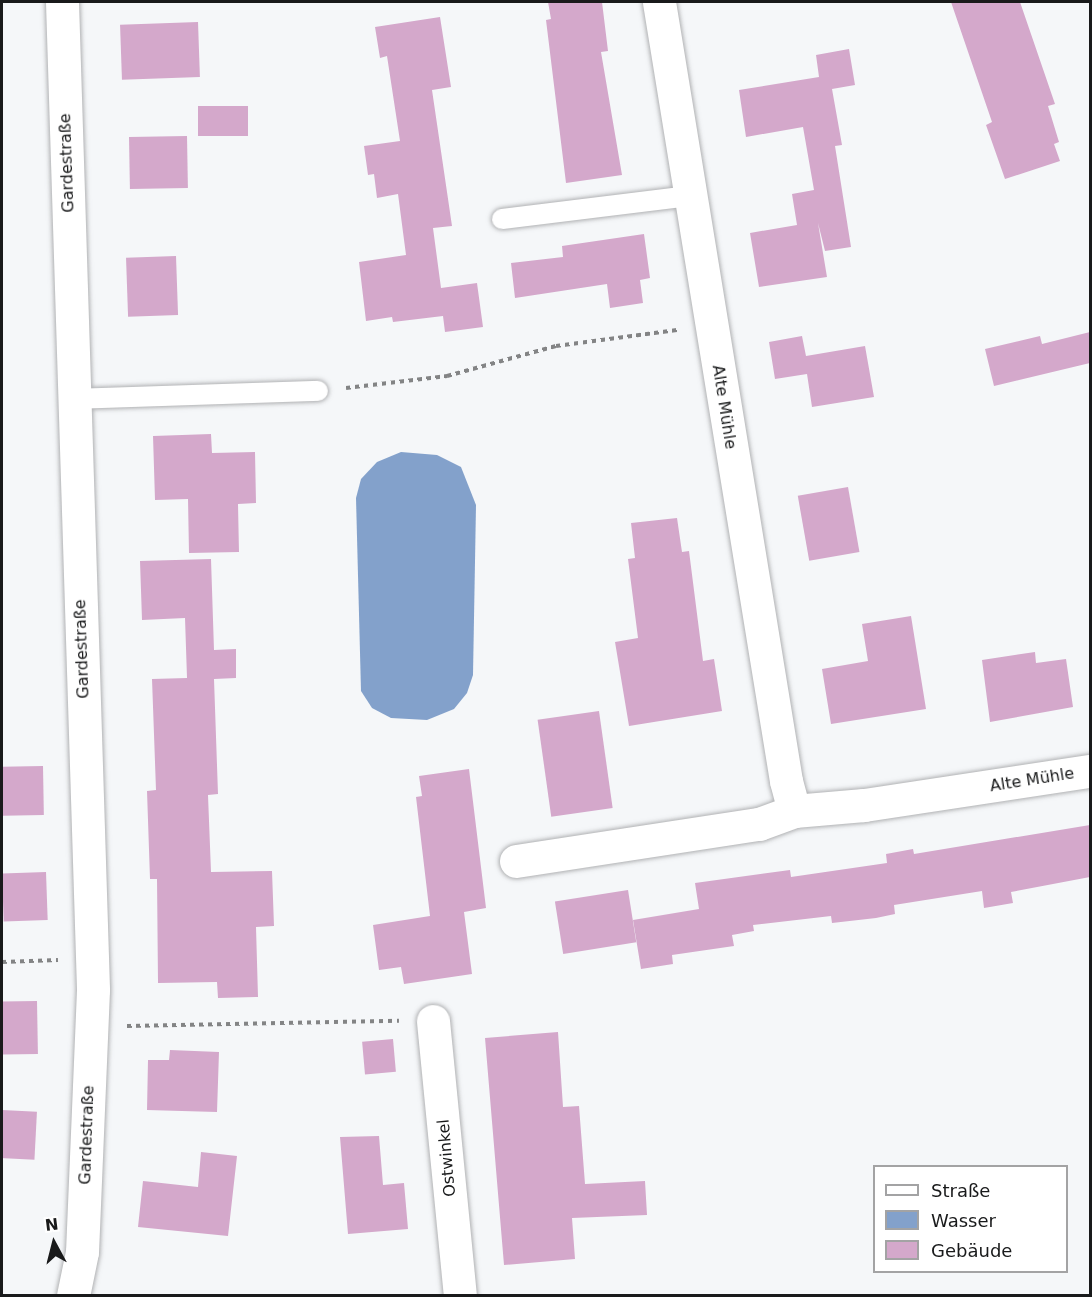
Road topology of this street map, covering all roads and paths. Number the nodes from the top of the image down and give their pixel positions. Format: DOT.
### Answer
graph roads {
  1 [pos="63,2"];
  2 [pos="659,2"];
  3 [pos="690,196"];
  4 [pos="502,219"];
  5 [pos="710,326"];
  6 [pos="318,391"];
  7 [pos="74,399"];
  8 [pos="1090,771"];
  9 [pos="794,811"];
  10 [pos="516,861"];
  11 [pos="92,958"];
  12 [pos="2,962"];
  13 [pos="434,1021"];
  14 [pos="91,1029"];
  15 [pos="73,1296"];
  16 [pos="460,1296"];
  1 -- 7 [label="street, Gardestraße"];
  2 -- 3 [label="street, Alte Mühle"];
  3 -- 4 [label="lane"];
  3 -- 5 [label="street, Alte Mühle"];
  5 -- 6 [label="path"];
  5 -- 9 [label="street, Alte Mühle"];
  6 -- 7 [label="lane"];
  7 -- 11 [label="street, Gardestraße"];
  8 -- 9 [label="street, Alte Mühle"];
  9 -- 10 [label="street, Alte Mühle"];
  11 -- 12 [label="path"];
  11 -- 14 [label="street, Gardestraße"];
  13 -- 14 [label="path"];
  13 -- 16 [label="street, Ostwinkel"];
  14 -- 15 [label="street, Gardestraße"];
}
